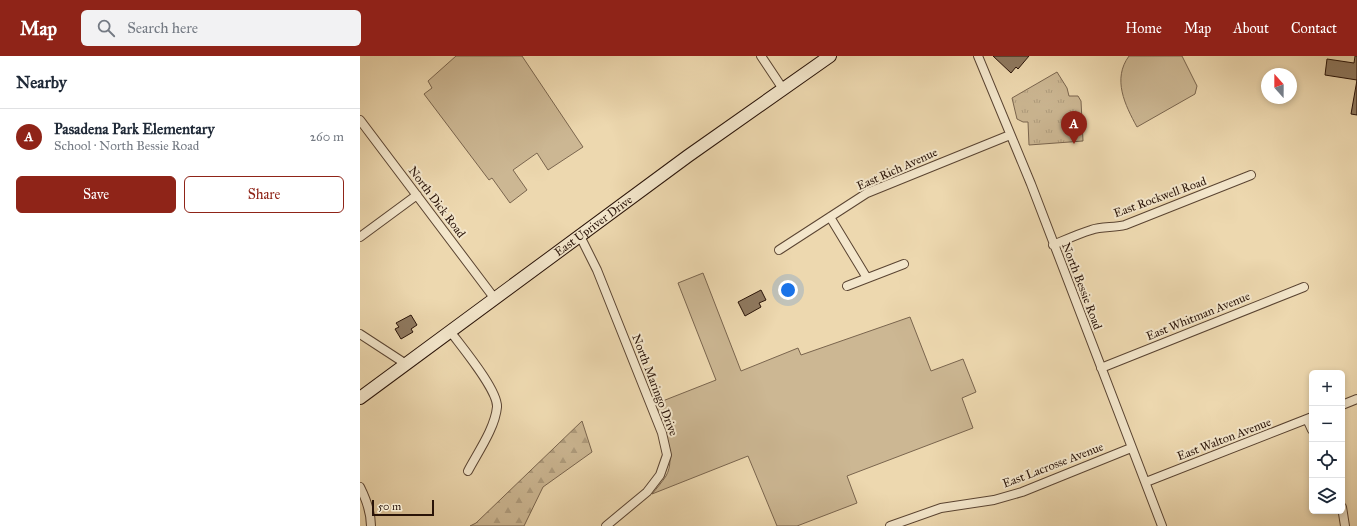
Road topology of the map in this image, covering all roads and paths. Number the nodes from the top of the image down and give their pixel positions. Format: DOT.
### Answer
graph roads {
  1 [pos="761,56"];
  2 [pos="830,56"];
  3 [pos="978,56"];
  4 [pos="783,89"];
  5 [pos="360,120"];
  6 [pos="1010,135"];
  7 [pos="1251,175"];
  8 [pos="417,195"];
  9 [pos="830,217"];
  10 [pos="580,236"];
  11 [pos="360,237"];
  12 [pos="1053,245"];
  13 [pos="779,250"];
  14 [pos="904,264"];
  15 [pos="867,278"];
  16 [pos="847,286"];
  17 [pos="1304,287"];
  18 [pos="495,299"];
  19 [pos="450,332"];
  20 [pos="360,334"];
  21 [pos="406,364"];
  22 [pos="1101,368"];
  23 [pos="360,398"];
  24 [pos="1357,399"];
  25 [pos="1345,404"];
  26 [pos="1309,418"];
  27 [pos="1131,448"];
  28 [pos="468,471"];
  29 [pos="1146,482"];
  30 [pos="360,487"];
  31 [pos="1343,514"];
  32 [pos="371,526"];
  33 [pos="606,526"];
  34 [pos="890,526"];
  35 [pos="1162,526"];
  36 [pos="1345,526"];
  1 -- 4 [label="street"];
  2 -- 4 [label="main road, East Upriver Drive"];
  3 -- 6 [label="street, North Bessie Road"];
  4 -- 10 [label="main road, East Upriver Drive"];
  5 -- 8 [label="street, North Dick Road"];
  6 -- 9 [label="street, East Rich Avenue"];
  6 -- 12 [label="street, North Bessie Road"];
  7 -- 12 [label="street, East Rockwell Road"];
  8 -- 11 [label="street"];
  8 -- 18 [label="street, North Dick Road"];
  9 -- 13 [label="street, East Rich Avenue"];
  9 -- 15 [label="street"];
  10 -- 18 [label="main road, East Upriver Drive"];
  10 -- 33 [label="street, North Maringo Drive"];
  12 -- 22 [label="street, North Bessie Road"];
  14 -- 15 [label="street"];
  15 -- 16 [label="street"];
  17 -- 22 [label="street, East Whitman Avenue"];
  18 -- 19 [label="main road, East Upriver Drive"];
  19 -- 21 [label="main road, East Upriver Drive"];
  19 -- 28 [label="street"];
  20 -- 21 [label="street"];
  21 -- 23 [label="main road, East Upriver Drive"];
  22 -- 27 [label="street, North Bessie Road"];
  24 -- 25 [label="street"];
  26 -- 29 [label="street, East Walton Avenue"];
  27 -- 29 [label="street, North Bessie Road"];
  27 -- 34 [label="street, East Lacrosse Avenue"];
  29 -- 35 [label="street, North Bessie Road"];
  30 -- 32 [label="street"];
  31 -- 36 [label="street"];
}
